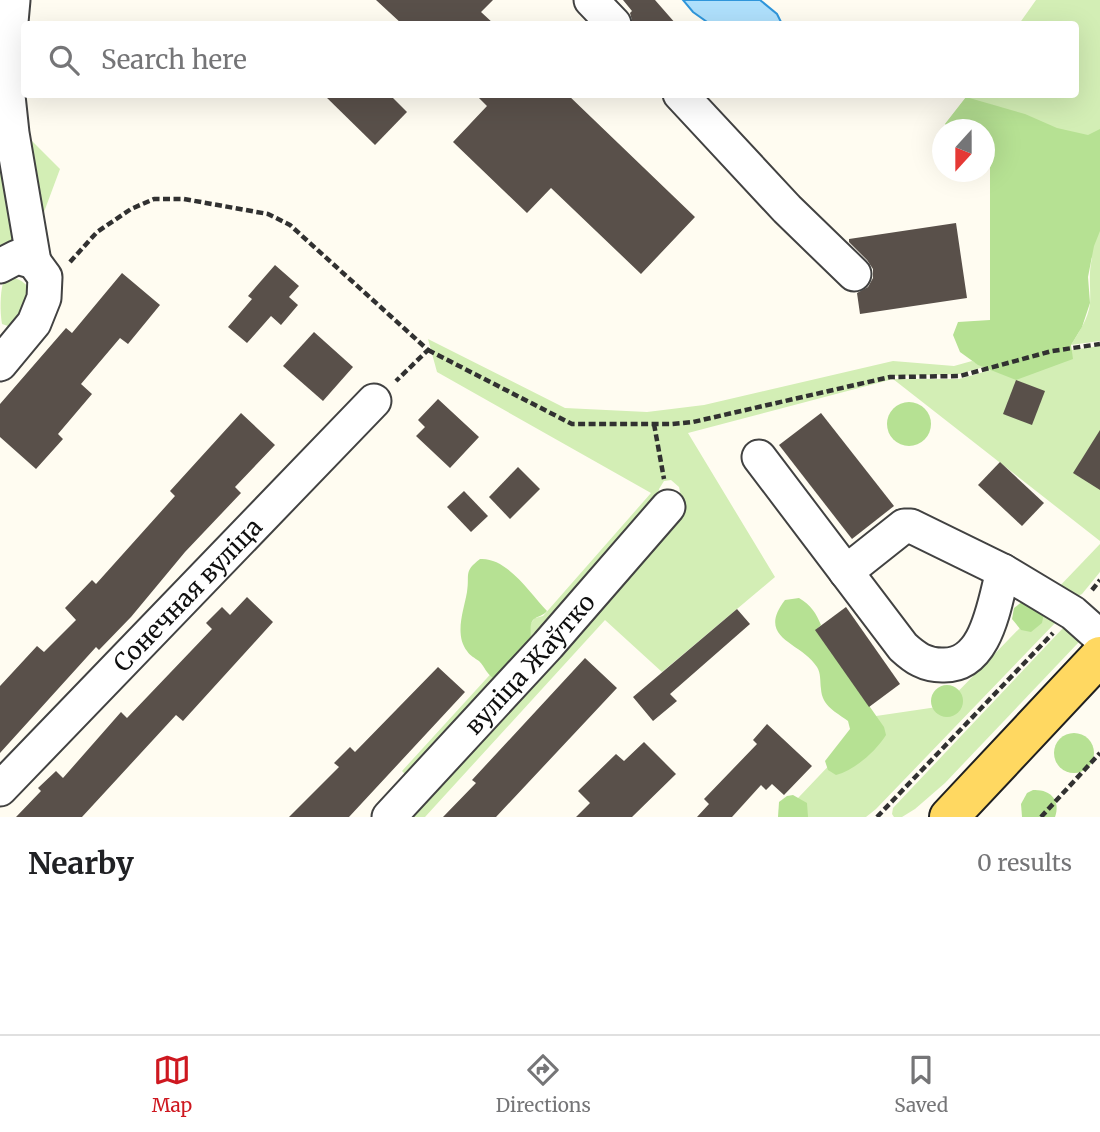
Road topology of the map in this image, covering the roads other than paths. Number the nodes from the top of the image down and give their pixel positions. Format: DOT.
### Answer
graph roads {
  1 [pos="13,0"];
  2 [pos="591,0"];
  3 [pos="611,21"];
  4 [pos="684,98"];
  5 [pos="0,266"];
  6 [pos="40,269"];
  7 [pos="854,274"];
  8 [pos="0,364"];
  9 [pos="374,401"];
  10 [pos="759,457"];
  11 [pos="668,507"];
  12 [pos="1003,571"];
  13 [pos="846,572"];
  14 [pos="1100,638"];
  15 [pos="1100,656"];
  16 [pos="0,789"];
  17 [pos="389,817"];
  18 [pos="948,817"];
  1 -- 6 [label="street"];
  2 -- 3 [label="street"];
  4 -- 7 [label="street"];
  5 -- 6 [label="street"];
  6 -- 8 [label="street"];
  9 -- 16 [label="street, Сонечная вуліца"];
  10 -- 13 [label="street"];
  11 -- 17 [label="street, вуліца Жаўтко"];
  12 -- 13 [label="street"];
  12 -- 13 [label="street"];
  12 -- 14 [label="street"];
  15 -- 18 [label="main road"];
}
